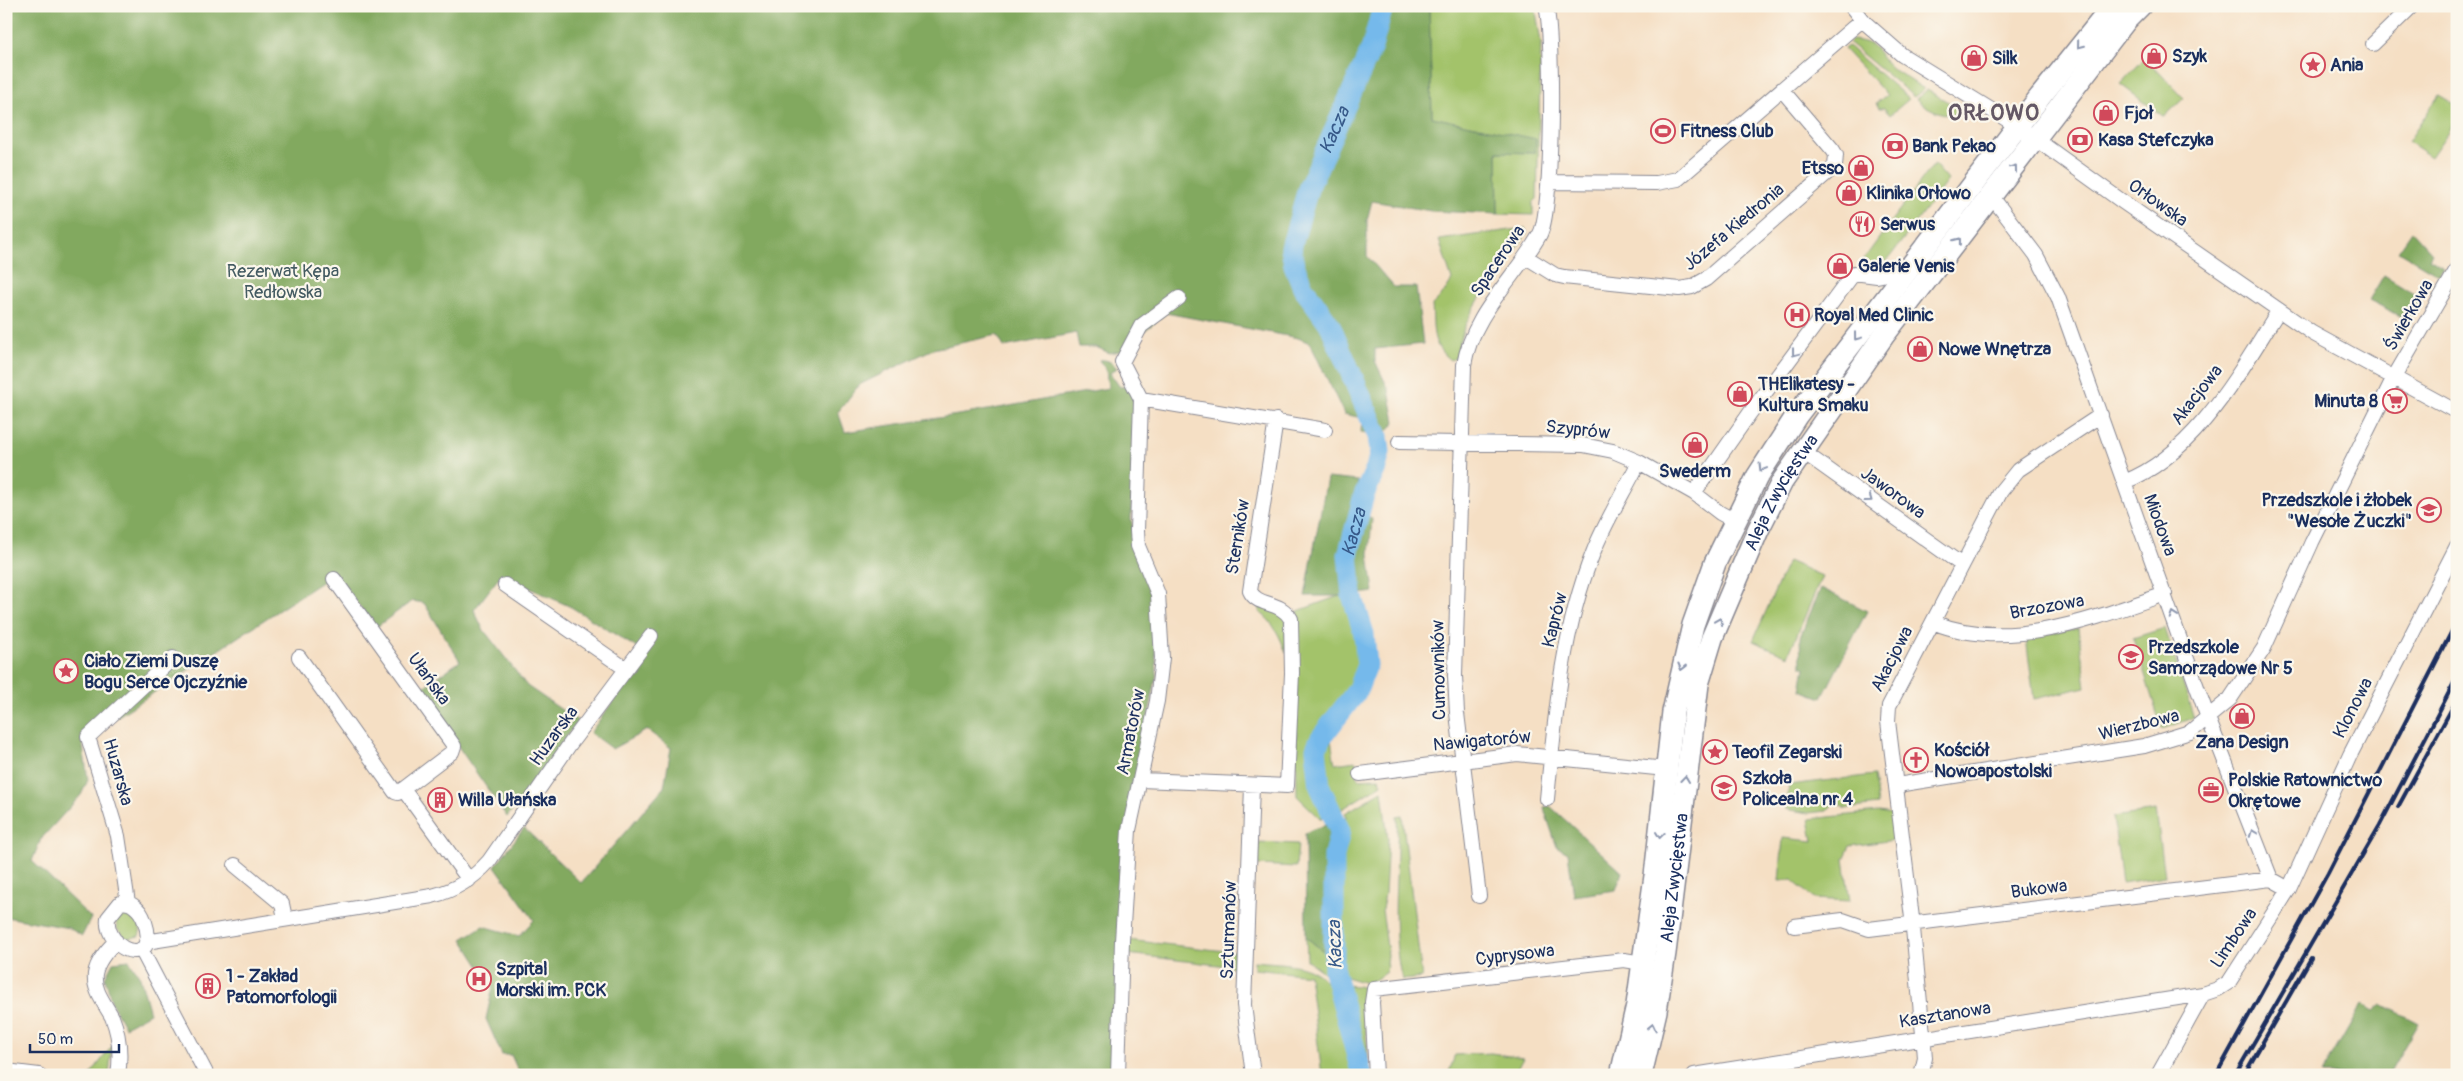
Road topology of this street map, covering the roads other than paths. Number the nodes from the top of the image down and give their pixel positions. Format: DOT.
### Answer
graph roads {
  1 [pos="1546,6"];
  2 [pos="1851,6"];
  3 [pos="2140,6"];
  4 [pos="2412,6"];
  5 [pos="2111,7"];
  6 [pos="1862,20"];
  7 [pos="2373,44"];
  8 [pos="1782,90"];
  9 [pos="2019,127"];
  10 [pos="2036,140"];
  11 [pos="1548,182"];
  12 [pos="1992,197"];
  13 [pos="1526,257"];
  14 [pos="2457,269"];
  15 [pos="1908,270"];
  16 [pos="1179,298"];
  17 [pos="2279,310"];
  18 [pos="2394,379"];
  19 [pos="1141,399"];
  20 [pos="2457,412"];
  21 [pos="2101,415"];
  22 [pos="1276,420"];
  23 [pos="1325,430"];
  24 [pos="1399,442"];
  25 [pos="1460,442"];
  26 [pos="1802,451"];
  27 [pos="1639,462"];
  28 [pos="2124,482"];
  29 [pos="1694,493"];
  30 [pos="1735,521"];
  31 [pos="2457,546"];
  32 [pos="1962,565"];
  33 [pos="334,579"];
  34 [pos="505,585"];
  35 [pos="2165,594"];
  36 [pos="1933,622"];
  37 [pos="650,636"];
  38 [pos="299,657"];
  39 [pos="173,658"];
  40 [pos="626,669"];
  41 [pos="2208,718"];
  42 [pos="1551,756"];
  43 [pos="1462,760"];
  44 [pos="1666,769"];
  45 [pos="1360,774"];
  46 [pos="1141,780"];
  47 [pos="1897,785"];
  48 [pos="1252,786"];
  49 [pos="403,789"];
  50 [pos="1547,799"];
  51 [pos="235,866"];
  52 [pos="2271,879"];
  53 [pos="469,880"];
  54 [pos="2288,889"];
  55 [pos="1479,896"];
  56 [pos="128,902"];
  57 [pos="285,918"];
  58 [pos="1913,924"];
  59 [pos="1794,926"];
  60 [pos="116,941"];
  61 [pos="144,946"];
  62 [pos="1643,963"];
  63 [pos="2203,994"];
  64 [pos="1924,1038"];
  65 [pos="6,1071"];
  66 [pos="39,1075"];
  67 [pos="118,1075"];
  68 [pos="207,1075"];
  69 [pos="1118,1075"];
  70 [pos="1253,1075"];
  71 [pos="1376,1075"];
  72 [pos="1621,1075"];
  73 [pos="1641,1075"];
  74 [pos="1694,1075"];
  75 [pos="1921,1075"];
  76 [pos="2158,1075"];
  1 -- 11 [label="street, Spacerowa"];
  2 -- 6 [label="street, Orłowska"];
  3 -- 10 [label="main road, Aleja Zwycięstwa"];
  4 -- 7 [label="street"];
  5 -- 9 [label="main road, Aleja Zwycięstwa, one-way"];
  6 -- 8 [label="street"];
  6 -- 9 [label="street, Orłowska"];
  8 -- 11 [label="street"];
  8 -- 13 [label="street, Józefa Kiedronia"];
  9 -- 10 [label="street, Orłowska"];
  9 -- 15 [label="main road, Aleja Zwycięstwa"];
  12 -- 10 [label="main road, Aleja Zwycięstwa, one-way"];
  10 -- 17 [label="street, Orłowska"];
  11 -- 13 [label="street, Spacerowa"];
  12 -- 21 [label="street, Miodowa"];
  26 -- 12 [label="main road, Aleja Zwycięstwa, one-way"];
  13 -- 25 [label="street, Spacerowa"];
  14 -- 18 [label="street, Świerkowa"];
  15 -- 29 [label="street, one-way"];
  15 -- 30 [label="main road, Aleja Zwycięstwa, one-way"];
  16 -- 19 [label="street"];
  17 -- 18 [label="street, Orłowska"];
  17 -- 28 [label="street, Akacjowa"];
  18 -- 20 [label="street, Orłowska"];
  18 -- 41 [label="street, Wierzbowa"];
  19 -- 22 [label="street"];
  19 -- 46 [label="street, Armatorów"];
  21 -- 28 [label="street, Miodowa"];
  21 -- 32 [label="street, Akacjowa"];
  22 -- 23 [label="street"];
  22 -- 48 [label="street, Sterników"];
  24 -- 25 [label="street, Szyprów"];
  25 -- 27 [label="street, Szyprów"];
  25 -- 43 [label="street, Cumowników"];
  26 -- 32 [label="street, Jaworowa, one-way"];
  73 -- 26 [label="main road, Aleja Zwycięstwa, one-way"];
  27 -- 29 [label="street, Szyprów"];
  27 -- 42 [label="street, Kaprów"];
  28 -- 35 [label="street, Miodowa"];
  29 -- 30 [label="street, Szyprów"];
  30 -- 44 [label="main road, Aleja Zwycięstwa, one-way"];
  31 -- 54 [label="street, Klonowa"];
  32 -- 36 [label="street, Akacjowa"];
  33 -- 49 [label="street, Ułańska"];
  34 -- 40 [label="street"];
  35 -- 36 [label="street, Brzozowa"];
  41 -- 35 [label="street, Miodowa, one-way"];
  36 -- 47 [label="street, Akacjowa"];
  37 -- 40 [label="street, Huzarska"];
  38 -- 49 [label="street"];
  39 -- 56 [label="street, Huzarska"];
  40 -- 53 [label="street, Huzarska"];
  41 -- 47 [label="street, Wierzbowa"];
  52 -- 41 [label="street, Miodowa, one-way"];
  42 -- 43 [label="street, Nawigatorów"];
  42 -- 44 [label="street, Nawigatorów"];
  42 -- 50 [label="street, Kaprów"];
  43 -- 45 [label="street, Nawigatorów"];
  43 -- 55 [label="street, Cumowników"];
  44 -- 62 [label="main road, Aleja Zwycięstwa, one-way"];
  46 -- 48 [label="street"];
  46 -- 69 [label="street, Armatorów"];
  47 -- 58 [label="street, Akacjowa"];
  48 -- 70 [label="street, Szturmanów"];
  49 -- 53 [label="street"];
  51 -- 57 [label="street"];
  52 -- 54 [label="street"];
  52 -- 58 [label="street, Bukowa"];
  53 -- 57 [label="street, Huzarska"];
  54 -- 63 [label="street, Limbowa"];
  56 -- 60 [label="street"];
  56 -- 61 [label="street"];
  57 -- 61 [label="street, Huzarska"];
  58 -- 59 [label="street, Bukowa"];
  58 -- 64 [label="street, Akacjowa"];
  60 -- 61 [label="street"];
  60 -- 67 [label="street"];
  61 -- 68 [label="street"];
  62 -- 71 [label="street, Cyprysowa"];
  62 -- 72 [label="main road, Aleja Zwycięstwa"];
  63 -- 64 [label="street, Kasztanowa"];
  63 -- 76 [label="street"];
  64 -- 74 [label="street, Kasztanowa"];
  64 -- 75 [label="street, Akacjowa"];
  65 -- 66 [label="street"];
}
